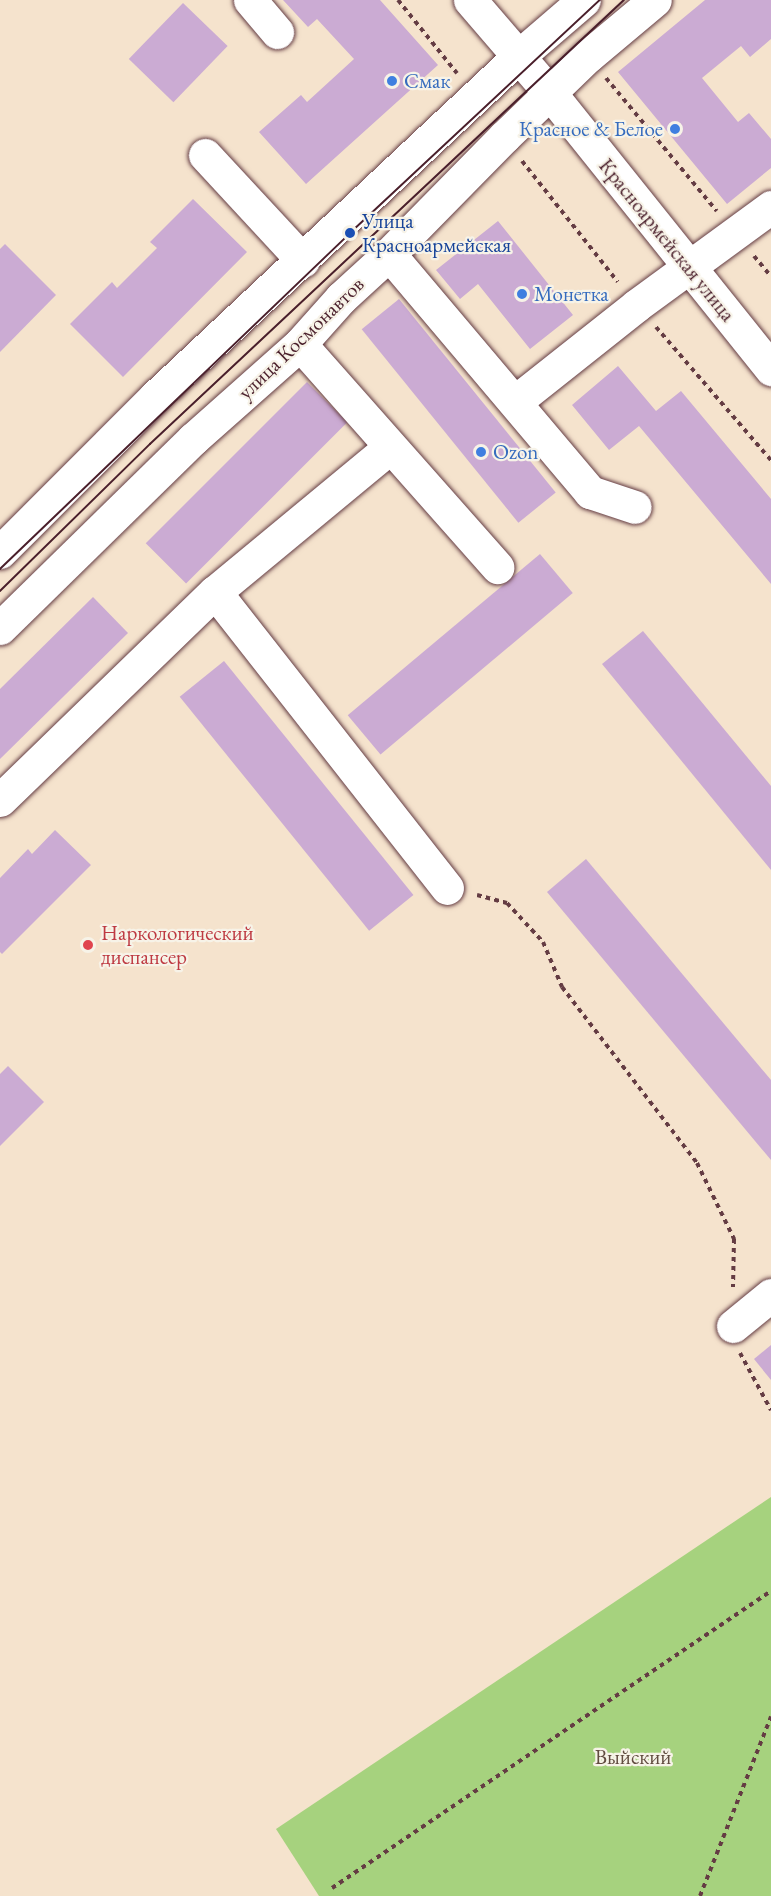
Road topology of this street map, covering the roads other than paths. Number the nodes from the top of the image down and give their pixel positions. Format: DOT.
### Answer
graph roads {
  1 [pos="249,0"];
  2 [pos="470,0"];
  3 [pos="584,0"];
  4 [pos="655,0"];
  5 [pos="277,32"];
  6 [pos="520,55"];
  7 [pos="550,93"];
  8 [pos="205,155"];
  9 [pos="771,207"];
  10 [pos="389,254"];
  11 [pos="303,261"];
  12 [pos="688,267"];
  13 [pos="300,344"];
  14 [pos="771,369"];
  15 [pos="516,401"];
  16 [pos="390,447"];
  17 [pos="634,507"];
  18 [pos="0,552"];
  19 [pos="498,567"];
  20 [pos="214,592"];
  21 [pos="0,628"];
  22 [pos="0,800"];
  23 [pos="447,888"];
  24 [pos="771,1295"];
  25 [pos="733,1326"];
  1 -- 5 [label="main road"];
  2 -- 6 [label="main road, Красноармейская улица"];
  3 -- 6 [label="main road"];
  4 -- 7 [label="main road, улица Космонавтов"];
  6 -- 7 [label="main road, Красноармейская улица"];
  6 -- 11 [label="main road"];
  7 -- 10 [label="main road, улица Космонавтов"];
  7 -- 12 [label="main road, Красноармейская улица"];
  8 -- 11 [label="main road"];
  9 -- 12 [label="main road"];
  10 -- 13 [label="main road, улица Космонавтов"];
  10 -- 15 [label="main road"];
  11 -- 18 [label="main road"];
  12 -- 14 [label="main road, Красноармейская улица"];
  12 -- 15 [label="main road"];
  13 -- 16 [label="main road"];
  13 -- 21 [label="main road, улица Космонавтов"];
  15 -- 17 [label="main road"];
  16 -- 19 [label="main road"];
  16 -- 20 [label="main road"];
  20 -- 22 [label="main road"];
  20 -- 23 [label="main road"];
  24 -- 25 [label="main road"];
}
